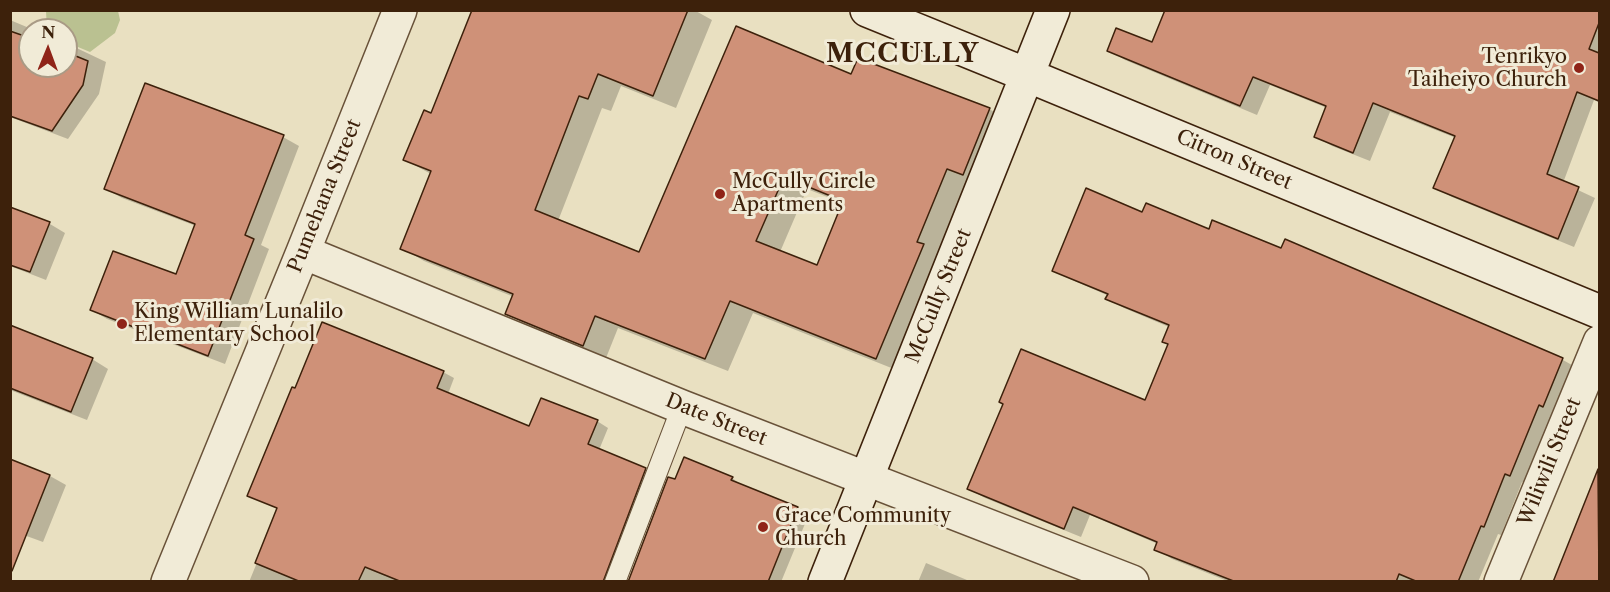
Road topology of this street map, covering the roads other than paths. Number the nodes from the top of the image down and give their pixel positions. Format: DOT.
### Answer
graph roads {
  1 [pos="400,10"];
  2 [pos="867,10"];
  3 [pos="1053,10"];
  4 [pos="1027,75"];
  5 [pos="303,252"];
  6 [pos="1599,312"];
  7 [pos="1599,342"];
  8 [pos="682,407"];
  9 [pos="866,479"];
  10 [pos="168,582"];
  11 [pos="615,582"];
  12 [pos="825,582"];
  13 [pos="1132,582"];
  14 [pos="1501,582"];
  1 -- 5 [label="street, Pumehana Street"];
  2 -- 4 [label="street, Citron Street"];
  3 -- 4 [label="street, McCully Street"];
  4 -- 6 [label="street, Citron Street"];
  4 -- 9 [label="street, McCully Street"];
  5 -- 8 [label="street, Date Street"];
  5 -- 10 [label="street, Pumehana Street"];
  7 -- 14 [label="street, Wiliwili Street"];
  8 -- 9 [label="street, Date Street"];
  8 -- 11 [label="lane"];
  9 -- 12 [label="street, McCully Street"];
  9 -- 13 [label="street, Date Street"];
}
